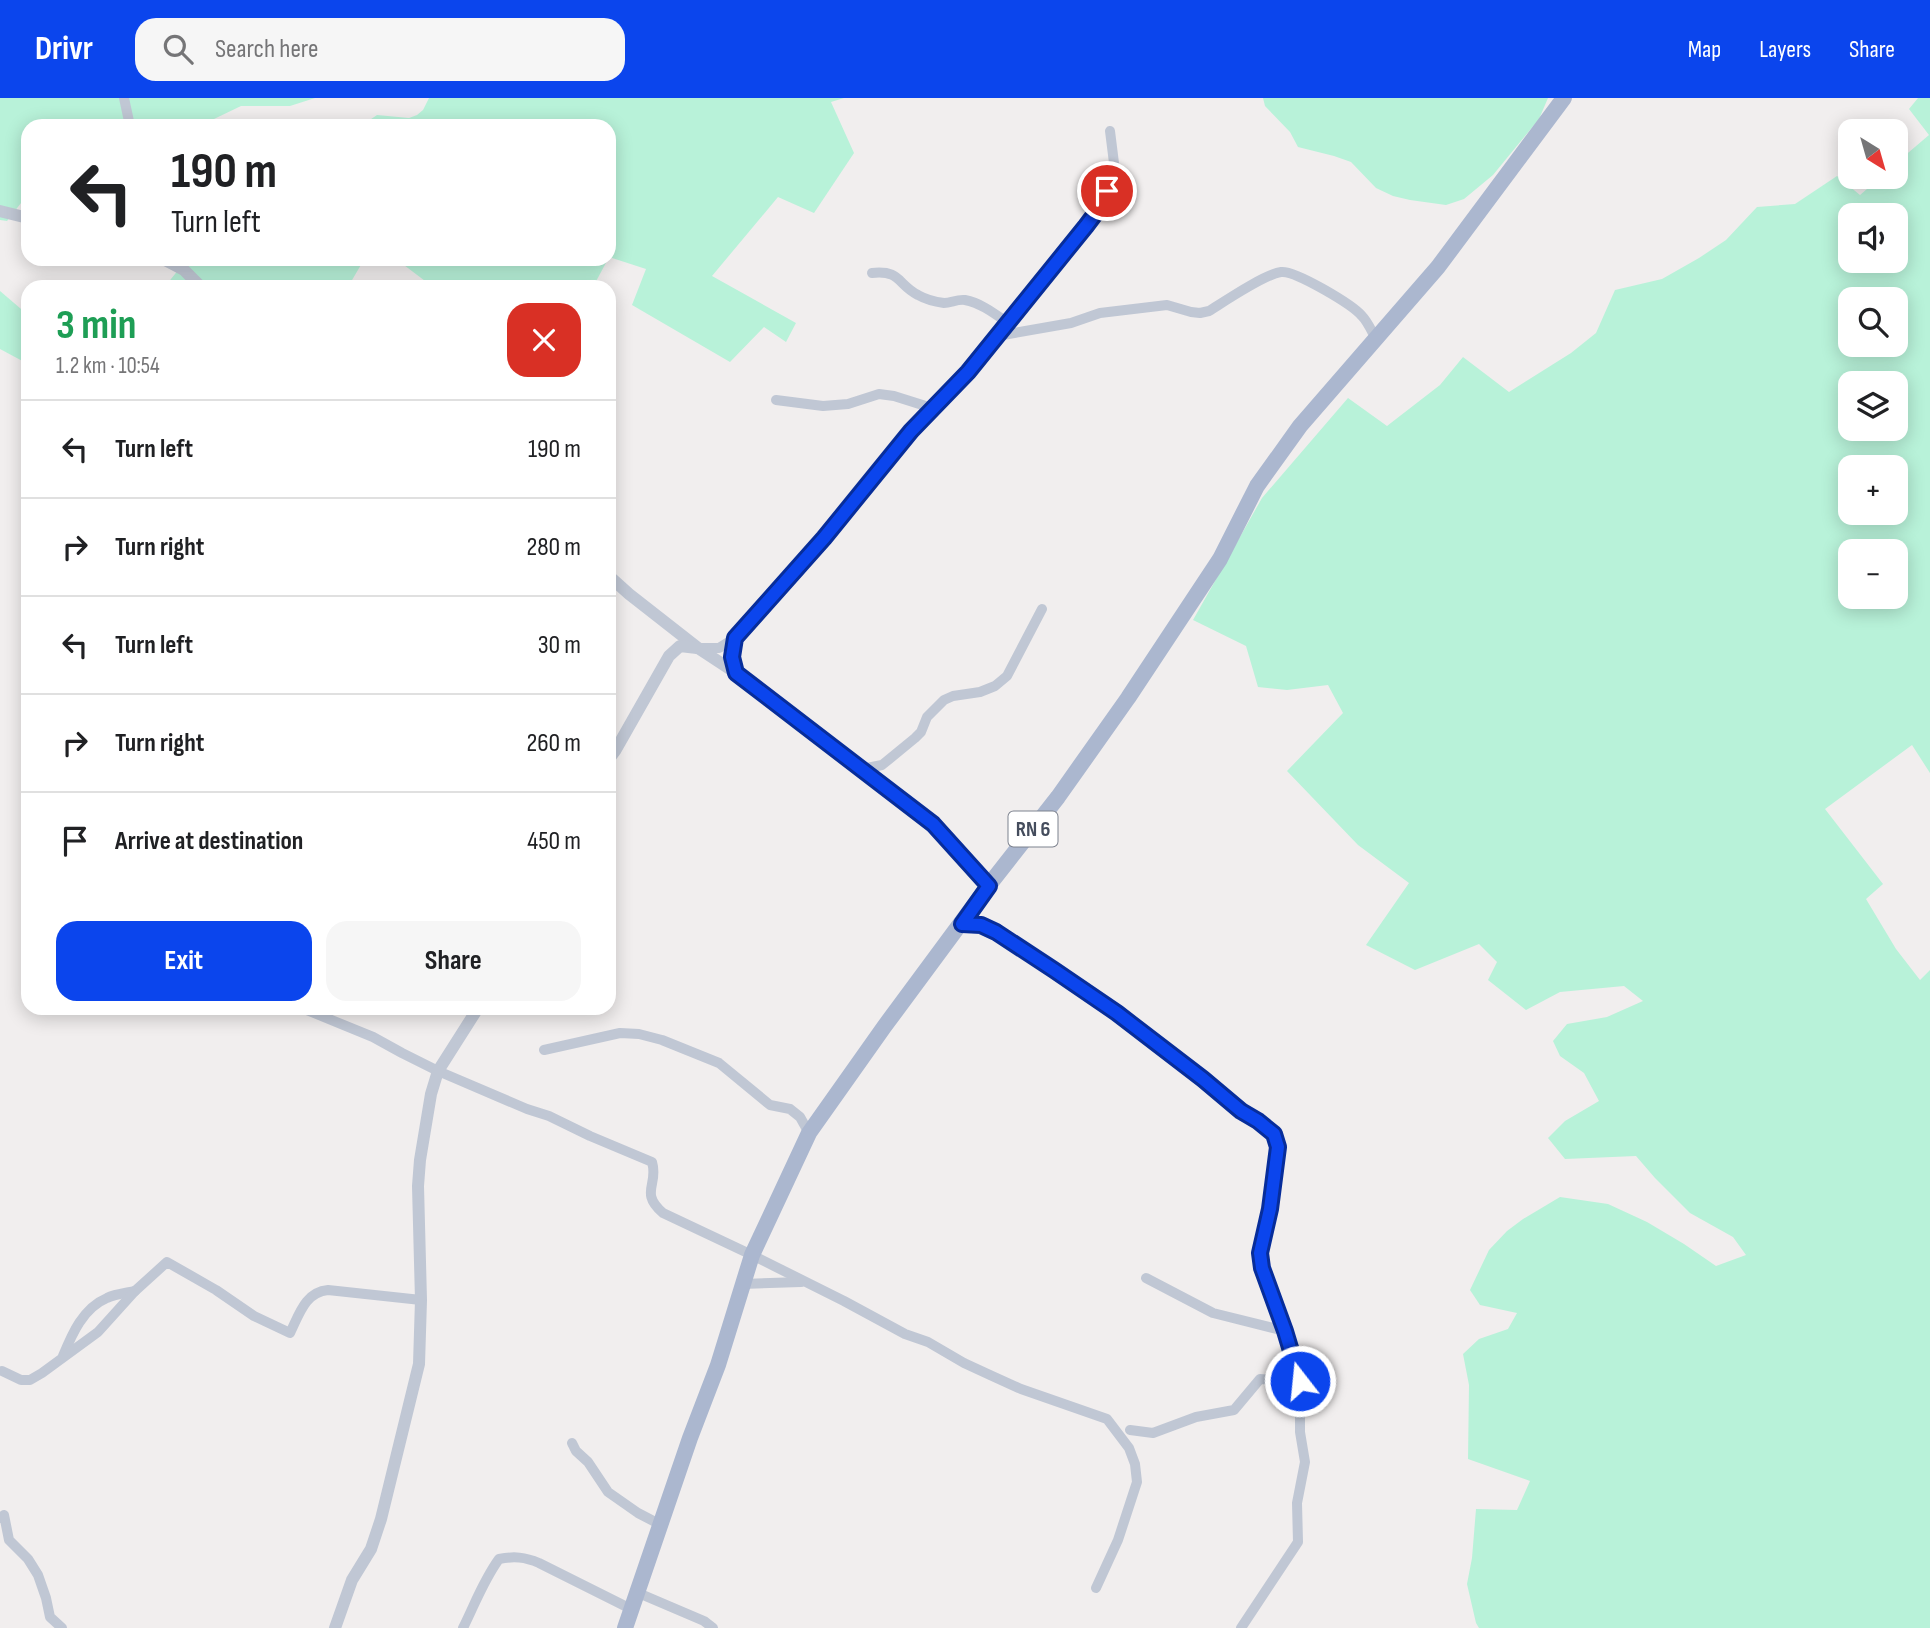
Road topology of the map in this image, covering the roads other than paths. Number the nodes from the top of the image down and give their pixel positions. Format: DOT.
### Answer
graph roads {
  1 [pos="124,98"];
  2 [pos="1564,98"];
  3 [pos="128,119"];
  4 [pos="1110,131"];
  5 [pos="0,211"];
  6 [pos="21,215"];
  7 [pos="183,266"];
  8 [pos="872,273"];
  9 [pos="195,280"];
  10 [pos="1008,323"];
  11 [pos="997,336"];
  12 [pos="1376,340"];
  13 [pos="776,400"];
  14 [pos="932,408"];
  15 [pos="616,582"];
  16 [pos="1042,609"];
  17 [pos="735,638"];
  18 [pos="698,648"];
  19 [pos="736,673"];
  20 [pos="616,749"];
  21 [pos="859,768"];
  22 [pos="989,886"];
  23 [pos="962,924"];
  24 [pos="319,1015"];
  25 [pos="474,1015"];
  26 [pos="544,1050"];
  27 [pos="438,1071"];
  28 [pos="809,1133"];
  29 [pos="752,1255"];
  30 [pos="1146,1278"];
  31 [pos="805,1282"];
  32 [pos="742,1284"];
  33 [pos="135,1291"];
  34 [pos="421,1300"];
  35 [pos="1285,1331"];
  36 [pos="63,1357"];
  37 [pos="2,1371"];
  38 [pos="1300,1381"];
  39 [pos="1130,1430"];
  40 [pos="572,1443"];
  41 [pos="0,1518"];
  42 [pos="661,1525"];
  43 [pos="1096,1588"];
  44 [pos="636,1592"];
  45 [pos="631,1609"];
  46 [pos="62,1628"];
  47 [pos="335,1628"];
  48 [pos="463,1628"];
  49 [pos="625,1628"];
  50 [pos="713,1628"];
  51 [pos="1241,1628"];
  1 -- 3 [label="street"];
  2 -- 12 [label="main road, RN 6"];
  4 -- 10 [label="street"];
  5 -- 6 [label="street"];
  7 -- 9 [label="street"];
  8 -- 10 [label="street"];
  10 -- 11 [label="street"];
  11 -- 12 [label="street"];
  11 -- 14 [label="street"];
  12 -- 22 [label="main road, RN 6"];
  13 -- 14 [label="street"];
  14 -- 17 [label="street"];
  15 -- 18 [label="street"];
  16 -- 21 [label="street"];
  17 -- 18 [label="street"];
  17 -- 19 [label="street"];
  18 -- 19 [label="street"];
  18 -- 20 [label="street"];
  19 -- 21 [label="street"];
  21 -- 22 [label="street"];
  22 -- 23 [label="main road, RN 6"];
  23 -- 28 [label="main road, RN 6"];
  23 -- 35 [label="street"];
  24 -- 27 [label="street"];
  25 -- 27 [label="street"];
  26 -- 28 [label="street"];
  27 -- 29 [label="street"];
  27 -- 34 [label="street"];
  28 -- 29 [label="main road, RN 6"];
  29 -- 31 [label="street"];
  29 -- 32 [label="main road, RN 6"];
  30 -- 35 [label="street"];
  31 -- 32 [label="street"];
  31 -- 43 [label="street"];
  32 -- 42 [label="main road, RN 6"];
  33 -- 34 [label="street"];
  33 -- 36 [label="street"];
  33 -- 36 [label="street"];
  34 -- 47 [label="street"];
  35 -- 38 [label="street"];
  36 -- 37 [label="street"];
  38 -- 39 [label="street"];
  38 -- 51 [label="street"];
  40 -- 42 [label="street"];
  41 -- 46 [label="street"];
  42 -- 44 [label="main road, RN 6"];
  44 -- 45 [label="main road, RN 6"];
  44 -- 50 [label="street"];
  45 -- 48 [label="street"];
  45 -- 49 [label="main road, RN 6"];
}
